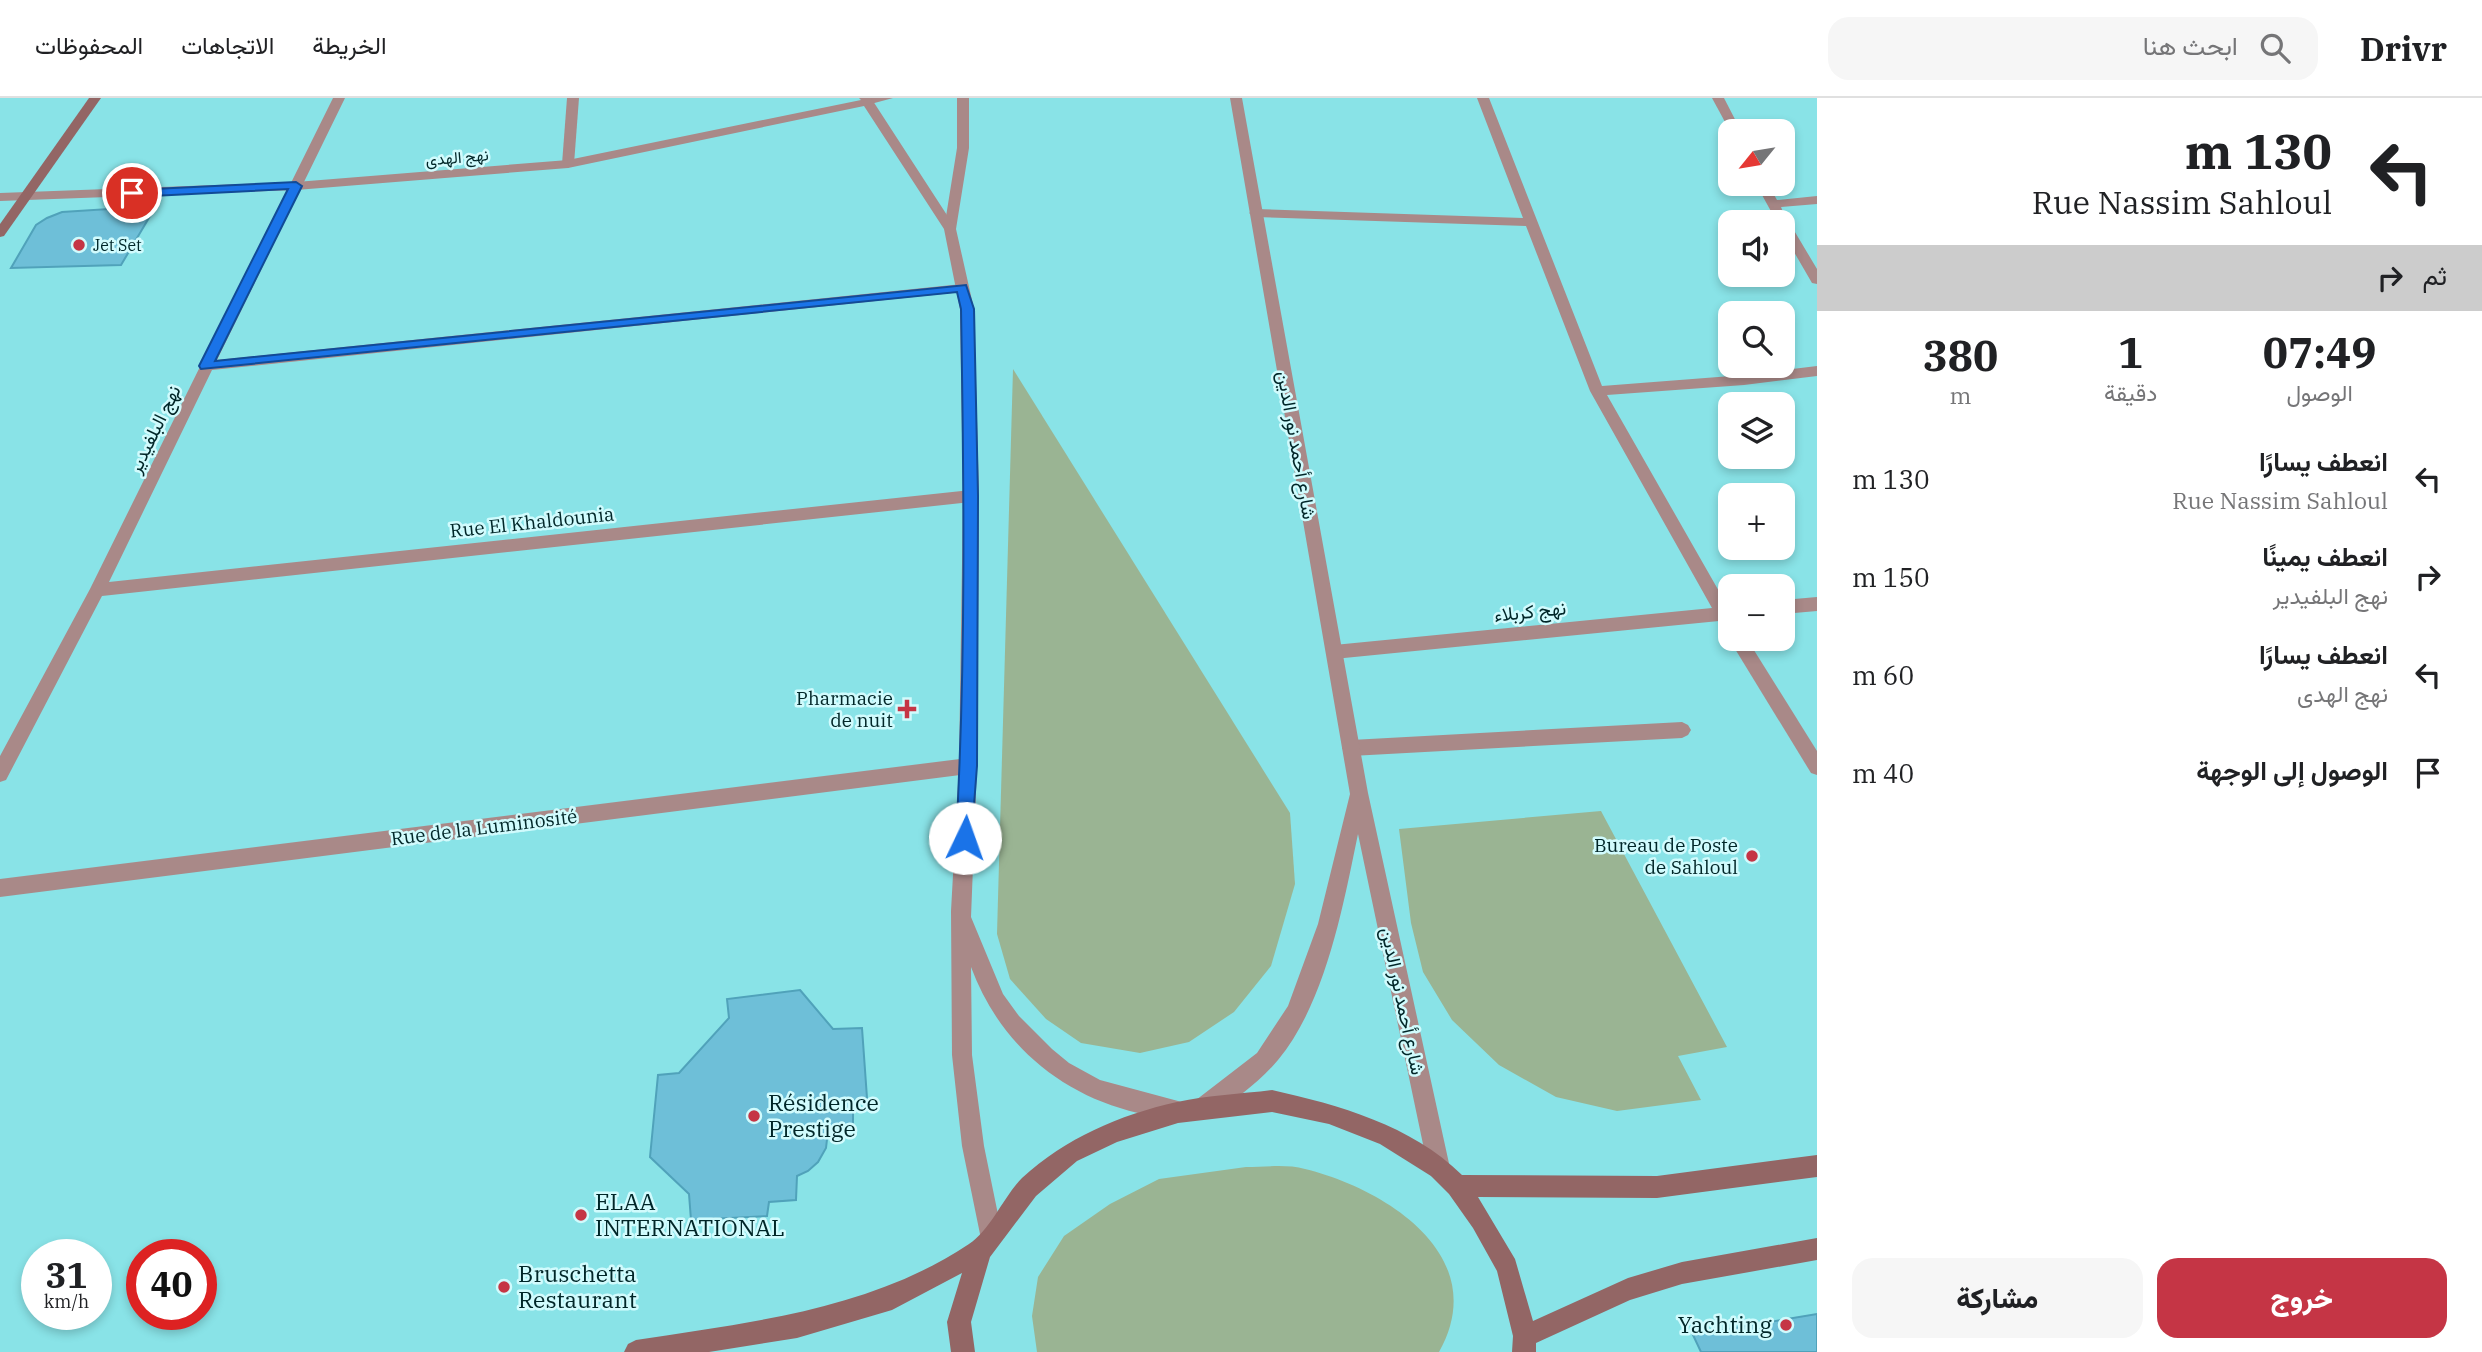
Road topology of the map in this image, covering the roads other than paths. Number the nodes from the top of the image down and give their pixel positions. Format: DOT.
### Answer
graph roads {
  1 [pos="94,98"];
  2 [pos="339,98"];
  3 [pos="573,98"];
  4 [pos="887,98"];
  5 [pos="963,98"];
  6 [pos="1236,98"];
  7 [pos="1483,98"];
  8 [pos="1718,98"];
  9 [pos="866,100"];
  10 [pos="1729,119"];
  11 [pos="568,164"];
  12 [pos="296,186"];
  13 [pos="1768,196"];
  14 [pos="0,197"];
  15 [pos="23,198"];
  16 [pos="1817,200"];
  17 [pos="1772,204"];
  18 [pos="1776,210"];
  19 [pos="1255,213"];
  20 [pos="1530,222"];
  21 [pos="950,229"];
  22 [pos="0,233"];
  23 [pos="1795,242"];
  24 [pos="1817,280"];
  25 [pos="962,288"];
  26 [pos="206,366"];
  27 [pos="1817,371"];
  28 [pos="1597,391"];
  29 [pos="971,496"];
  30 [pos="97,590"];
  31 [pos="1718,601"];
  32 [pos="1817,604"];
  33 [pos="1795,606"];
  34 [pos="1718,619"];
  35 [pos="1745,651"];
  36 [pos="1334,652"];
  37 [pos="1682,730"];
  38 [pos="1351,748"];
  39 [pos="968,766"];
  40 [pos="1817,767"];
  41 [pos="0,774"];
  42 [pos="1359,793"];
  43 [pos="0,888"];
  44 [pos="961,911"];
  45 [pos="1204,1108"];
  46 [pos="1178,1112"];
  47 [pos="1817,1166"];
  48 [pos="1439,1168"];
  49 [pos="1457,1186"];
  50 [pos="986,1243"];
  51 [pos="1817,1249"];
  52 [pos="959,1322"];
  53 [pos="1525,1344"];
  54 [pos="636,1352"];
  55 [pos="957,1352"];
  56 [pos="963,1352"];
  1 -- 15 [label="main road"];
  2 -- 12 [label="street, نهج البلفيدير"];
  3 -- 11 [label="street"];
  4 -- 9 [label="street, نهج الهدى"];
  5 -- 21 [label="street"];
  6 -- 19 [label="street, شارع أحمد نور الدين"];
  7 -- 20 [label="street"];
  8 -- 10 [label="street"];
  9 -- 11 [label="street, نهج الهدى"];
  9 -- 21 [label="street"];
  11 -- 12 [label="street, نهج الهدى"];
  12 -- 15 [label="street, نهج الهدى"];
  12 -- 26 [label="street, نهج البلفيدير"];
  13 -- 17 [label="street"];
  14 -- 15 [label="street, نهج الهدى"];
  15 -- 22 [label="main road"];
  16 -- 17 [label="street"];
  17 -- 18 [label="street"];
  19 -- 20 [label="street"];
  19 -- 36 [label="street, شارع أحمد نور الدين"];
  20 -- 28 [label="street"];
  21 -- 25 [label="street"];
  23 -- 24 [label="street"];
  25 -- 26 [label="street"];
  25 -- 29 [label="street"];
  26 -- 30 [label="street, نهج البلفيدير"];
  27 -- 28 [label="street"];
  28 -- 31 [label="street"];
  29 -- 30 [label="street, Rue El Khaldounia"];
  29 -- 39 [label="street"];
  30 -- 41 [label="street, نهج البلفيدير"];
  32 -- 33 [label="street"];
  34 -- 36 [label="street, نهج كربلاء"];
  35 -- 40 [label="street"];
  36 -- 38 [label="street, شارع أحمد نور الدين"];
  37 -- 38 [label="street"];
  38 -- 42 [label="street, شارع أحمد نور الدين"];
  39 -- 43 [label="street, Rue de la Luminosité"];
  39 -- 44 [label="street"];
  42 -- 45 [label="street, شارع أحمد نور الدين"];
  42 -- 48 [label="street, شارع أحمد نور الدين"];
  44 -- 46 [label="street"];
  44 -- 50 [label="street"];
  45 -- 46 [label="main road"];
  45 -- 48 [label="main road"];
  46 -- 50 [label="main road"];
  47 -- 49 [label="main road"];
  48 -- 49 [label="main road"];
  49 -- 53 [label="main road"];
  50 -- 52 [label="main road"];
  50 -- 54 [label="main road"];
  51 -- 53 [label="main road"];
  52 -- 55 [label="street"];
  52 -- 56 [label="main road"];
}
